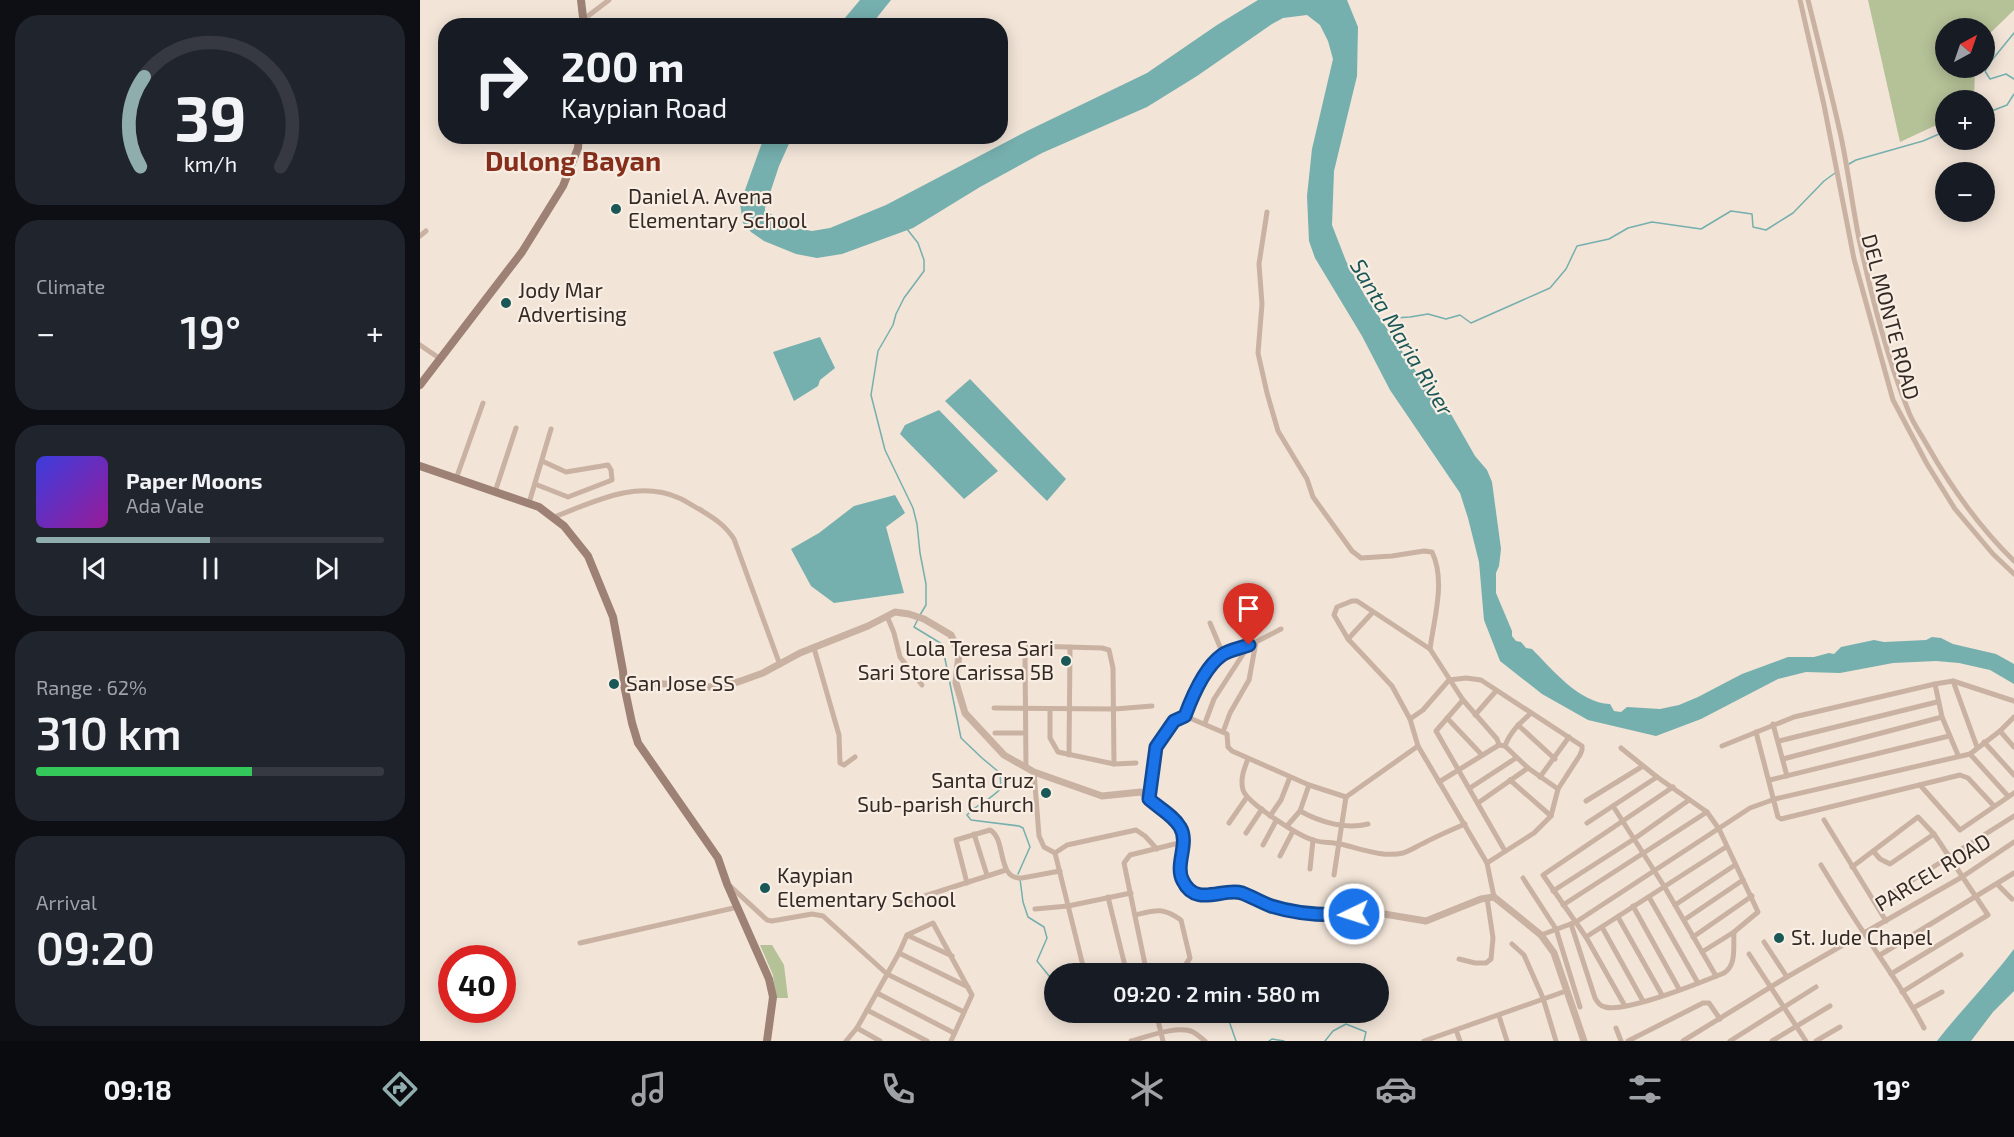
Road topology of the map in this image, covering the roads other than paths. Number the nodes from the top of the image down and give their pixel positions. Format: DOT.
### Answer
graph roads {
  1 [pos="581,0"];
  2 [pos="609,0"];
  3 [pos="1800,0"];
  4 [pos="1808,0"];
  5 [pos="583,18"];
  6 [pos="589,18"];
  7 [pos="578,144"];
  8 [pos="1267,212"];
  9 [pos="426,231"];
  10 [pos="420,236"];
  11 [pos="420,345"];
  12 [pos="439,358"];
  13 [pos="420,385"];
  14 [pos="483,403"];
  15 [pos="1908,412"];
  16 [pos="1900,415"];
  17 [pos="516,428"];
  18 [pos="551,429"];
  19 [pos="542,462"];
  20 [pos="420,466"];
  21 [pos="456,479"];
  22 [pos="535,484"];
  23 [pos="495,492"];
  24 [pos="530,503"];
  25 [pos="554,516"];
  26 [pos="2014,561"];
  27 [pos="2014,574"];
  28 [pos="1372,612"];
  29 [pos="887,616"];
  30 [pos="1210,623"];
  31 [pos="1281,629"];
  32 [pos="1348,639"];
  33 [pos="1256,642"];
  34 [pos="1249,645"];
  35 [pos="1070,647"];
  36 [pos="814,648"];
  37 [pos="1430,649"];
  38 [pos="1223,654"];
  39 [pos="780,665"];
  40 [pos="1449,680"];
  41 [pos="1953,681"];
  42 [pos="1935,684"];
  43 [pos="624,685"];
  44 [pos="922,685"];
  45 [pos="1496,691"];
  46 [pos="1463,700"];
  47 [pos="2014,701"];
  48 [pos="1937,702"];
  49 [pos="1152,706"];
  50 [pos="994,708"];
  51 [pos="1069,708"];
  52 [pos="1026,709"];
  53 [pos="1050,709"];
  54 [pos="1114,709"];
  55 [pos="1531,713"];
  56 [pos="1475,715"];
  57 [pos="1185,716"];
  58 [pos="1942,717"];
  59 [pos="1447,718"];
  60 [pos="2014,718"];
  61 [pos="1410,719"];
  62 [pos="1205,723"];
  63 [pos="1773,724"];
  64 [pos="1518,725"];
  65 [pos="2000,731"];
  66 [pos="1223,732"];
  67 [pos="1756,732"];
  68 [pos="995,733"];
  69 [pos="1025,733"];
  70 [pos="1949,736"];
  71 [pos="1569,737"];
  72 [pos="1779,741"];
  73 [pos="1984,742"];
  74 [pos="1418,746"];
  75 [pos="1502,746"];
  76 [pos="1722,746"];
  77 [pos="1977,747"];
  78 [pos="2014,747"];
  79 [pos="1621,748"];
  80 [pos="1970,754"];
  81 [pos="1069,755"];
  82 [pos="1482,755"];
  83 [pos="1958,756"];
  84 [pos="855,757"];
  85 [pos="1516,758"];
  86 [pos="1248,759"];
  87 [pos="1555,759"];
  88 [pos="1783,759"];
  89 [pos="1136,763"];
  90 [pos="1114,764"];
  91 [pos="1642,766"];
  92 [pos="1026,768"];
  93 [pos="1528,768"];
  94 [pos="1459,770"];
  95 [pos="1034,772"];
  96 [pos="2014,775"];
  97 [pos="1787,776"];
  98 [pos="1290,777"];
  99 [pos="1540,777"];
  100 [pos="1657,777"];
  101 [pos="1510,780"];
  102 [pos="1770,780"];
  103 [pos="1439,782"];
  104 [pos="1309,785"];
  105 [pos="1920,785"];
  106 [pos="1673,787"];
  107 [pos="1470,788"];
  108 [pos="1557,789"];
  109 [pos="2011,795"];
  110 [pos="1247,797"];
  111 [pos="1346,797"];
  112 [pos="1149,799"];
  113 [pos="1774,799"];
  114 [pos="1689,800"];
  115 [pos="1586,801"];
  116 [pos="1478,803"];
  117 [pos="1614,806"];
  118 [pos="1994,806"];
  119 [pos="1262,809"];
  120 [pos="1300,811"];
  121 [pos="1707,812"];
  122 [pos="1270,816"];
  123 [pos="1551,816"];
  124 [pos="2014,816"];
  125 [pos="1824,820"];
  126 [pos="1276,821"];
  127 [pos="1623,821"];
  128 [pos="1587,822"];
  129 [pos="1229,823"];
  130 [pos="1368,824"];
  131 [pos="1465,824"];
  132 [pos="1341,825"];
  133 [pos="1287,826"];
  134 [pos="1719,829"];
  135 [pos="1293,831"];
  136 [pos="974,834"];
  137 [pos="1246,834"];
  138 [pos="1934,834"];
  139 [pos="1634,839"];
  140 [pos="1312,840"];
  141 [pos="1183,842"];
  142 [pos="2014,842"];
  143 [pos="1338,844"];
  144 [pos="1263,845"];
  145 [pos="1726,846"];
  146 [pos="1156,849"];
  147 [pos="1505,851"];
  148 [pos="1874,852"];
  149 [pos="1055,853"];
  150 [pos="1644,854"];
  151 [pos="1280,856"];
  152 [pos="1950,858"];
  153 [pos="1487,863"];
  154 [pos="1735,865"];
  155 [pos="1821,865"];
  156 [pos="1852,867"];
  157 [pos="1310,868"];
  158 [pos="1006,870"];
  159 [pos="1655,870"];
  160 [pos="1060,871"];
  161 [pos="2014,873"];
  162 [pos="987,875"];
  163 [pos="1334,875"];
  164 [pos="1962,877"];
  165 [pos="1523,878"];
  166 [pos="1743,880"];
  167 [pos="967,883"];
  168 [pos="728,884"];
  169 [pos="1997,884"];
  170 [pos="1664,886"];
  171 [pos="1553,891"];
  172 [pos="1131,893"];
  173 [pos="1752,896"];
  174 [pos="1976,896"];
  175 [pos="1108,897"];
  176 [pos="1649,897"];
  177 [pos="1491,898"];
  178 [pos="2012,899"];
  179 [pos="906,902"];
  180 [pos="1876,903"];
  181 [pos="1675,904"];
  182 [pos="1563,905"];
  183 [pos="1068,906"];
  184 [pos="1633,906"];
  185 [pos="738,907"];
  186 [pos="1035,909"];
  187 [pos="1135,915"];
  188 [pos="1618,917"];
  189 [pos="1684,920"];
  190 [pos="1886,921"];
  191 [pos="1574,923"];
  192 [pos="1602,927"];
  193 [pos="1556,928"];
  194 [pos="1734,932"];
  195 [pos="907,934"];
  196 [pos="1864,934"];
  197 [pos="1541,935"];
  198 [pos="1586,937"];
  199 [pos="1692,937"];
  200 [pos="1764,942"];
  201 [pos="580,943"];
  202 [pos="1512,944"];
  203 [pos="1702,952"];
  204 [pos="899,953"];
  205 [pos="1749,954"];
  206 [pos="1880,955"];
  207 [pos="1961,955"];
  208 [pos="952,956"];
  209 [pos="1459,959"];
  210 [pos="1082,963"];
  211 [pos="1124,963"];
  212 [pos="1145,963"];
  213 [pos="1186,963"];
  214 [pos="887,974"];
  215 [pos="1891,974"];
  216 [pos="1716,976"];
  217 [pos="1787,977"];
  218 [pos="1698,983"];
  219 [pos="1816,987"];
  220 [pos="969,988"];
  221 [pos="1770,988"];
  222 [pos="1679,989"];
  223 [pos="1566,991"];
  224 [pos="1902,992"];
  225 [pos="1942,992"];
  226 [pos="877,993"];
  227 [pos="1662,995"];
  228 [pos="1543,998"];
  229 [pos="1643,1001"];
  230 [pos="1625,1006"];
  231 [pos="1830,1006"];
  232 [pos="1580,1007"];
  233 [pos="1783,1007"];
  234 [pos="1913,1008"];
  235 [pos="867,1010"];
  236 [pos="964,1012"];
  237 [pos="1499,1016"];
  238 [pos="1720,1019"];
  239 [pos="1159,1023"];
  240 [pos="1796,1026"];
  241 [pos="1840,1027"];
  242 [pos="857,1028"];
  243 [pos="1616,1028"];
  244 [pos="1924,1028"];
  245 [pos="1456,1030"];
  246 [pos="954,1033"];
  247 [pos="1161,1033"];
  248 [pos="1827,1035"];
  249 [pos="767,1041"];
  250 [pos="846,1041"];
  251 [pos="878,1041"];
  252 [pos="927,1041"];
  253 [pos="951,1041"];
  254 [pos="1131,1041"];
  255 [pos="1163,1041"];
  256 [pos="1205,1041"];
  257 [pos="1424,1041"];
  258 [pos="1460,1041"];
  259 [pos="1507,1041"];
  260 [pos="1556,1041"];
  261 [pos="1584,1041"];
  262 [pos="1621,1041"];
  263 [pos="1628,1041"];
  264 [pos="1683,1041"];
  265 [pos="1730,1041"];
  266 [pos="1772,1041"];
  267 [pos="1806,1041"];
  268 [pos="1816,1041"];
  269 [pos="1831,1041"];
  1 -- 5 [label="main road"];
  2 -- 6 [label="street"];
  3 -- 16 [label="street, DEL MONTE ROAD"];
  4 -- 15 [label="street, DEL MONTE ROAD"];
  7 -- 12 [label="main road"];
  8 -- 37 [label="street"];
  9 -- 10 [label="street"];
  11 -- 12 [label="street"];
  12 -- 13 [label="main road"];
  14 -- 21 [label="street"];
  15 -- 16 [label="street"];
  15 -- 26 [label="street, DEL MONTE ROAD"];
  16 -- 27 [label="street, DEL MONTE ROAD"];
  17 -- 23 [label="street"];
  18 -- 19 [label="street"];
  19 -- 22 [label="street"];
  19 -- 22 [label="street"];
  20 -- 21 [label="main road"];
  21 -- 23 [label="main road"];
  22 -- 24 [label="street"];
  23 -- 24 [label="main road"];
  24 -- 25 [label="main road"];
  25 -- 39 [label="street"];
  25 -- 43 [label="main road"];
  28 -- 32 [label="street"];
  28 -- 32 [label="street"];
  28 -- 37 [label="street"];
  29 -- 36 [label="street"];
  29 -- 44 [label="street"];
  29 -- 92 [label="street"];
  30 -- 38 [label="street"];
  31 -- 33 [label="street"];
  32 -- 61 [label="street"];
  33 -- 34 [label="street"];
  33 -- 66 [label="street"];
  34 -- 38 [label="street"];
  34 -- 62 [label="street"];
  35 -- 51 [label="street"];
  35 -- 52 [label="street"];
  35 -- 54 [label="street"];
  36 -- 39 [label="street"];
  36 -- 84 [label="street"];
  37 -- 40 [label="street"];
  38 -- 57 [label="street"];
  39 -- 43 [label="street"];
  40 -- 45 [label="street"];
  40 -- 46 [label="street"];
  40 -- 61 [label="street"];
  41 -- 42 [label="street"];
  41 -- 47 [label="street"];
  41 -- 77 [label="street"];
  42 -- 48 [label="street"];
  42 -- 63 [label="street"];
  43 -- 168 [label="main road"];
  45 -- 55 [label="street"];
  45 -- 56 [label="street"];
  46 -- 56 [label="street"];
  46 -- 59 [label="street"];
  48 -- 58 [label="street"];
  48 -- 72 [label="street"];
  49 -- 54 [label="street"];
  50 -- 52 [label="street"];
  51 -- 53 [label="street"];
  51 -- 54 [label="street"];
  51 -- 81 [label="street"];
  52 -- 53 [label="street"];
  52 -- 69 [label="street"];
  53 -- 81 [label="street"];
  54 -- 90 [label="street"];
  55 -- 64 [label="street"];
  55 -- 71 [label="street"];
  56 -- 75 [label="street"];
  57 -- 62 [label="street"];
  57 -- 112 [label="street"];
  58 -- 70 [label="street"];
  58 -- 88 [label="street"];
  59 -- 82 [label="street"];
  59 -- 94 [label="street"];
  60 -- 65 [label="street"];
  61 -- 74 [label="street"];
  62 -- 66 [label="street"];
  63 -- 67 [label="street"];
  63 -- 72 [label="street"];
  64 -- 75 [label="street"];
  64 -- 87 [label="street"];
  65 -- 73 [label="street"];
  65 -- 78 [label="street"];
  66 -- 86 [label="street"];
  67 -- 76 [label="street"];
  67 -- 102 [label="street"];
  68 -- 69 [label="street"];
  69 -- 92 [label="street"];
  70 -- 83 [label="street"];
  70 -- 97 [label="street"];
  71 -- 87 [label="street"];
  71 -- 108 [label="street"];
  72 -- 88 [label="street"];
  73 -- 77 [label="street"];
  73 -- 96 [label="street"];
  74 -- 103 [label="street"];
  74 -- 111 [label="street"];
  75 -- 82 [label="street"];
  75 -- 85 [label="street"];
  77 -- 80 [label="street"];
  79 -- 91 [label="street"];
  80 -- 83 [label="street"];
  80 -- 109 [label="street"];
  81 -- 90 [label="street"];
  82 -- 94 [label="street"];
  83 -- 113 [label="street"];
  85 -- 93 [label="street"];
  85 -- 107 [label="street"];
  86 -- 98 [label="street"];
  86 -- 110 [label="street"];
  87 -- 99 [label="street"];
  88 -- 97 [label="street"];
  89 -- 90 [label="street"];
  91 -- 100 [label="street"];
  91 -- 115 [label="street"];
  92 -- 95 [label="street"];
  93 -- 99 [label="street"];
  93 -- 101 [label="street"];
  94 -- 103 [label="street"];
  94 -- 107 [label="street"];
  95 -- 112 [label="street"];
  95 -- 149 [label="street"];
  97 -- 102 [label="street"];
  98 -- 104 [label="street"];
  98 -- 122 [label="street"];
  99 -- 108 [label="street"];
  100 -- 106 [label="street"];
  100 -- 117 [label="street"];
  101 -- 116 [label="street"];
  101 -- 123 [label="street"];
  102 -- 113 [label="street"];
  103 -- 131 [label="street"];
  104 -- 111 [label="street"];
  104 -- 120 [label="street"];
  105 -- 113 [label="street"];
  105 -- 118 [label="street"];
  105 -- 118 [label="street"];
  106 -- 114 [label="street"];
  106 -- 127 [label="street"];
  107 -- 116 [label="street"];
  108 -- 123 [label="street"];
  109 -- 118 [label="street"];
  110 -- 119 [label="street"];
  110 -- 129 [label="street"];
  111 -- 132 [label="street"];
  112 -- 141 [label="street"];
  113 -- 134 [label="street"];
  114 -- 121 [label="street"];
  114 -- 139 [label="street"];
  116 -- 147 [label="street"];
  117 -- 127 [label="street"];
  117 -- 128 [label="street"];
  119 -- 122 [label="street"];
  119 -- 137 [label="street"];
  120 -- 132 [label="street"];
  120 -- 133 [label="street"];
  121 -- 134 [label="street"];
  121 -- 150 [label="street"];
  122 -- 126 [label="street"];
  123 -- 147 [label="street"];
  124 -- 152 [label="street"];
  125 -- 156 [label="street"];
  126 -- 133 [label="street"];
  126 -- 144 [label="street"];
  127 -- 139 [label="street"];
  127 -- 171 [label="street"];
  130 -- 132 [label="street"];
  131 -- 143 [label="street"];
  131 -- 153 [label="street"];
  132 -- 143 [label="street"];
  133 -- 135 [label="street"];
  134 -- 145 [label="street"];
  134 -- 159 [label="street"];
  135 -- 140 [label="street"];
  135 -- 151 [label="street"];
  136 -- 158 [label="street"];
  136 -- 162 [label="street"];
  136 -- 167 [label="street"];
  138 -- 148 [label="street"];
  138 -- 148 [label="street"];
  138 -- 152 [label="street"];
  139 -- 150 [label="street"];
  139 -- 171 [label="street"];
  140 -- 143 [label="street"];
  140 -- 157 [label="street"];
  141 -- 146 [label="street"];
  141 -- 177 [label="street"];
  142 -- 164 [label="street, PARCEL ROAD"];
  143 -- 163 [label="street"];
  145 -- 154 [label="street"];
  145 -- 170 [label="street"];
  146 -- 149 [label="street"];
  146 -- 172 [label="street"];
  147 -- 153 [label="street"];
  148 -- 156 [label="street"];
  149 -- 160 [label="street"];
  150 -- 159 [label="street"];
  150 -- 182 [label="street"];
  152 -- 164 [label="street"];
  152 -- 180 [label="street"];
  153 -- 177 [label="street"];
  154 -- 166 [label="street"];
  154 -- 181 [label="street"];
  155 -- 196 [label="street"];
  156 -- 180 [label="street"];
  158 -- 160 [label="street"];
  158 -- 162 [label="street"];
  159 -- 170 [label="street"];
  159 -- 191 [label="street"];
  160 -- 183 [label="street"];
  161 -- 169 [label="street"];
  162 -- 167 [label="street"];
  164 -- 174 [label="street"];
  164 -- 190 [label="street, PARCEL ROAD"];
  165 -- 193 [label="street"];
  166 -- 173 [label="street"];
  166 -- 189 [label="street"];
  167 -- 179 [label="street"];
  168 -- 185 [label="main road"];
  168 -- 214 [label="street"];
  169 -- 174 [label="street"];
  169 -- 178 [label="street"];
  170 -- 176 [label="street"];
  170 -- 181 [label="street"];
  171 -- 182 [label="street"];
  172 -- 175 [label="street"];
  172 -- 187 [label="street"];
  173 -- 194 [label="street"];
  173 -- 199 [label="street"];
  174 -- 206 [label="street"];
  174 -- 215 [label="street"];
  175 -- 183 [label="street"];
  175 -- 211 [label="street"];
  176 -- 184 [label="street"];
  176 -- 218 [label="street"];
  177 -- 197 [label="street"];
  177 -- 209 [label="street"];
  180 -- 190 [label="street"];
  181 -- 189 [label="street"];
  182 -- 191 [label="street"];
  183 -- 186 [label="street"];
  183 -- 210 [label="street"];
  184 -- 188 [label="street"];
  184 -- 222 [label="street"];
  185 -- 201 [label="street"];
  185 -- 249 [label="main road"];
  187 -- 212 [label="street"];
  187 -- 213 [label="street"];
  188 -- 192 [label="street"];
  188 -- 227 [label="street"];
  189 -- 199 [label="street"];
  190 -- 196 [label="street, PARCEL ROAD"];
  191 -- 193 [label="street"];
  191 -- 198 [label="street"];
  191 -- 230 [label="street"];
  192 -- 198 [label="street"];
  192 -- 229 [label="street"];
  193 -- 197 [label="street"];
  193 -- 232 [label="street"];
  194 -- 203 [label="street"];
  194 -- 216 [label="street"];
  195 -- 204 [label="street"];
  195 -- 208 [label="street"];
  195 -- 208 [label="street"];
  196 -- 206 [label="street"];
  196 -- 217 [label="street, PARCEL ROAD"];
  197 -- 223 [label="street"];
  198 -- 230 [label="street"];
  199 -- 203 [label="street"];
  200 -- 217 [label="street"];
  202 -- 228 [label="street"];
  203 -- 216 [label="street"];
  204 -- 214 [label="street"];
  204 -- 220 [label="street"];
  205 -- 221 [label="street"];
  206 -- 215 [label="street"];
  207 -- 224 [label="street"];
  208 -- 220 [label="street"];
  214 -- 226 [label="street"];
  214 -- 236 [label="street"];
  215 -- 224 [label="street"];
  216 -- 218 [label="street"];
  217 -- 221 [label="street, PARCEL ROAD"];
  218 -- 222 [label="street"];
  219 -- 233 [label="street"];
  220 -- 236 [label="street"];
  221 -- 233 [label="street"];
  221 -- 238 [label="street, PARCEL ROAD"];
  222 -- 227 [label="street"];
  223 -- 228 [label="street"];
  223 -- 261 [label="street"];
  224 -- 234 [label="street"];
  225 -- 234 [label="street"];
  226 -- 235 [label="street"];
  226 -- 246 [label="street"];
  227 -- 229 [label="street"];
  228 -- 237 [label="street"];
  228 -- 260 [label="street"];
  229 -- 230 [label="street"];
  231 -- 240 [label="street"];
  233 -- 240 [label="street"];
  233 -- 265 [label="street"];
  234 -- 244 [label="street"];
  235 -- 242 [label="street"];
  235 -- 252 [label="street"];
  236 -- 246 [label="street"];
  237 -- 245 [label="street"];
  237 -- 259 [label="street"];
  238 -- 263 [label="street"];
  238 -- 264 [label="street, PARCEL ROAD"];
  239 -- 247 [label="street"];
  240 -- 266 [label="street"];
  240 -- 267 [label="street"];
  241 -- 248 [label="street"];
  242 -- 250 [label="street"];
  242 -- 251 [label="street"];
  243 -- 262 [label="street"];
  245 -- 257 [label="street"];
  245 -- 258 [label="street"];
  246 -- 253 [label="street"];
  247 -- 254 [label="street"];
  247 -- 255 [label="street"];
  247 -- 256 [label="street"];
  248 -- 268 [label="street"];
  248 -- 269 [label="street"];
}
